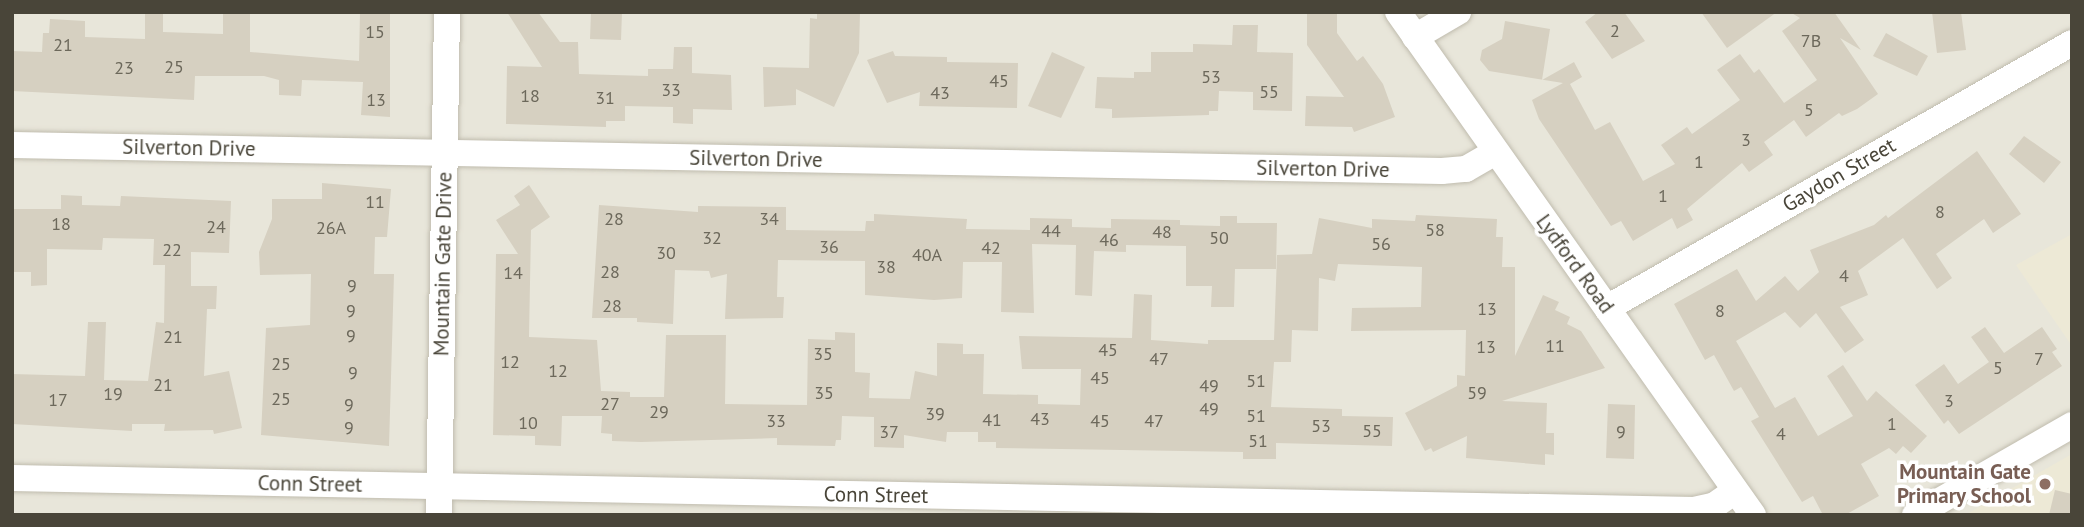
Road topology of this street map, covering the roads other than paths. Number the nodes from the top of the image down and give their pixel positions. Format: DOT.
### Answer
graph roads {
  1 [pos="447,12"];
  2 [pos="1398,12"];
  3 [pos="1458,12"];
  4 [pos="1415,37"];
  5 [pos="2072,43"];
  6 [pos="12,145"];
  7 [pos="445,153"];
  8 [pos="1494,153"];
  9 [pos="1607,308"];
  10 [pos="2072,425"];
  11 [pos="12,478"];
  12 [pos="439,487"];
  13 [pos="1735,491"];
  14 [pos="439,515"];
  15 [pos="1753,515"];
  16 [pos="1914,515"];
  1 -- 7 [label="street, Mountain Gate Drive"];
  2 -- 4 [label="street, Lydford Road"];
  3 -- 4 [label="street"];
  4 -- 8 [label="street, Lydford Road"];
  5 -- 9 [label="street, Gaydon Street"];
  6 -- 7 [label="street, Silverton Drive"];
  7 -- 8 [label="street, Silverton Drive"];
  7 -- 12 [label="street, Mountain Gate Drive"];
  8 -- 9 [label="street, Lydford Road"];
  9 -- 13 [label="street, Lydford Road"];
  10 -- 16 [label="street"];
  11 -- 12 [label="street, Conn Street"];
  12 -- 13 [label="street, Conn Street"];
  12 -- 14 [label="street, Mountain Gate Drive"];
  13 -- 15 [label="street, Lydford Road"];
}
